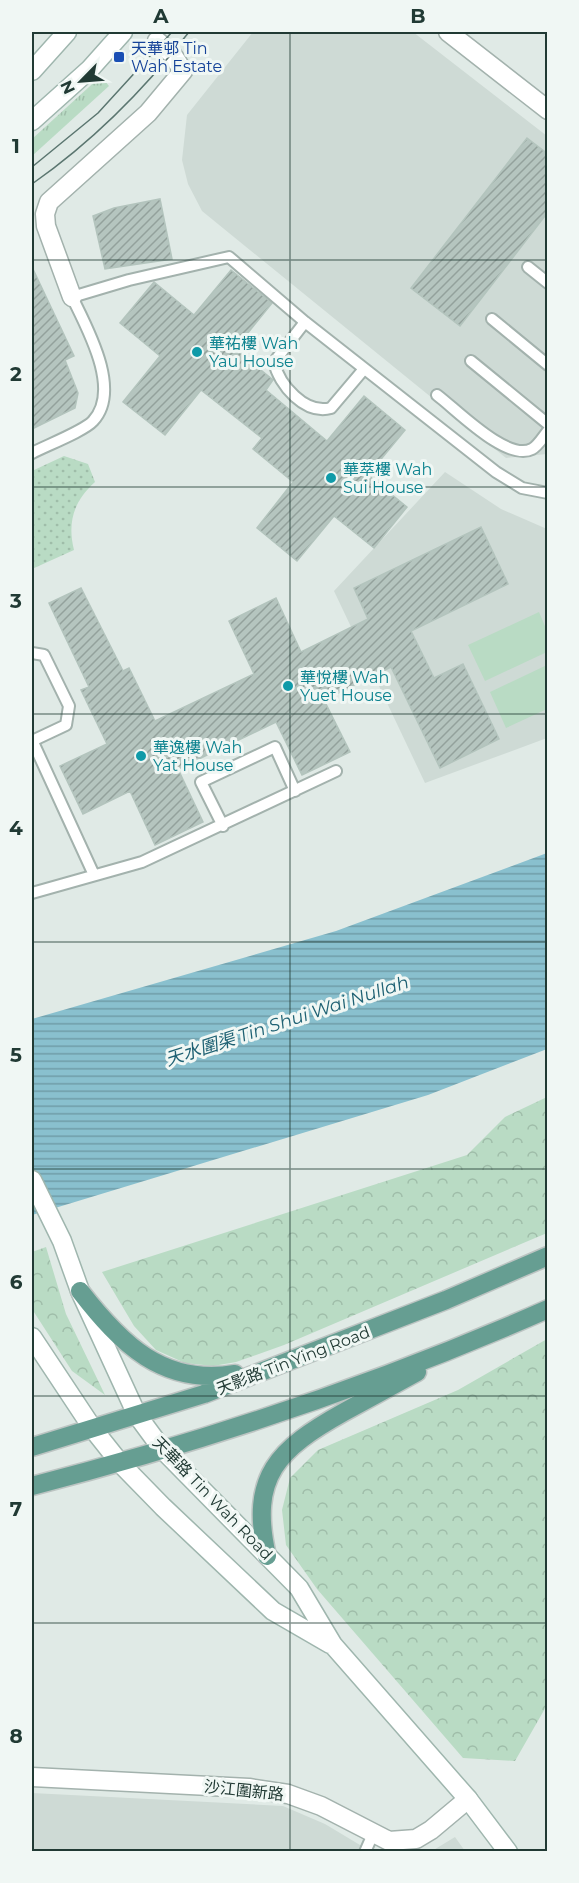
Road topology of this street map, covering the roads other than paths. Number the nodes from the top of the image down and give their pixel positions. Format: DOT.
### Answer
graph roads {
  1 [pos="67,32"];
  2 [pos="77,32"];
  3 [pos="123,32"];
  4 [pos="448,32"];
  5 [pos="158,41"];
  6 [pos="52,50"];
  7 [pos="32,71"];
  8 [pos="548,110"];
  9 [pos="32,121"];
  10 [pos="528,267"];
  11 [pos="548,283"];
  12 [pos="72,297"];
  13 [pos="492,319"];
  14 [pos="304,322"];
  15 [pos="471,361"];
  16 [pos="548,365"];
  17 [pos="364,369"];
  18 [pos="437,394"];
  19 [pos="548,424"];
  20 [pos="548,431"];
  21 [pos="32,453"];
  22 [pos="548,493"];
  23 [pos="32,653"];
  24 [pos="32,740"];
  25 [pos="336,771"];
  26 [pos="295,791"];
  27 [pos="223,826"];
  28 [pos="94,875"];
  29 [pos="32,893"];
  30 [pos="32,1180"];
  31 [pos="548,1256"];
  32 [pos="80,1291"];
  33 [pos="548,1309"];
  34 [pos="32,1337"];
  35 [pos="468,1344"];
  36 [pos="272,1368"];
  37 [pos="137,1415"];
  38 [pos="93,1429"];
  39 [pos="32,1447"];
  40 [pos="162,1449"];
  41 [pos="120,1463"];
  42 [pos="32,1486"];
  43 [pos="267,1556"];
  44 [pos="333,1645"];
  45 [pos="32,1777"];
  46 [pos="468,1799"];
  47 [pos="373,1834"];
  48 [pos="365,1851"];
  49 [pos="508,1851"];
  1 -- 6 [label="street"];
  2 -- 6 [label="street"];
  3 -- 9 [label="street"];
  4 -- 8 [label="street"];
  5 -- 12 [label="street"];
  6 -- 7 [label="street"];
  10 -- 11 [label="lane"];
  12 -- 14 [label="lane"];
  12 -- 21 [label="lane"];
  13 -- 16 [label="lane"];
  14 -- 17 [label="lane"];
  14 -- 17 [label="lane"];
  15 -- 19 [label="lane"];
  17 -- 22 [label="lane"];
  18 -- 20 [label="lane"];
  23 -- 24 [label="lane"];
  24 -- 28 [label="lane"];
  25 -- 26 [label="lane"];
  26 -- 27 [label="lane"];
  26 -- 27 [label="lane"];
  27 -- 28 [label="lane"];
  28 -- 29 [label="lane"];
  30 -- 32 [label="street, 天華路 Tin Wah Road"];
  31 -- 36 [label="main road, 天影路 Tin Ying Road"];
  32 -- 36 [label="main road"];
  32 -- 37 [label="street, 天華路 Tin Wah Road"];
  33 -- 35 [label="main road"];
  34 -- 38 [label="street, 天華路 Tin Wah Road"];
  35 -- 40 [label="main road"];
  35 -- 43 [label="main road"];
  36 -- 37 [label="main road, 天影路 Tin Ying Road"];
  37 -- 38 [label="main road, 天影路 Tin Ying Road"];
  37 -- 40 [label="street, 天華路 Tin Wah Road"];
  38 -- 39 [label="main road, 天影路 Tin Ying Road"];
  38 -- 41 [label="street, 天華路 Tin Wah Road"];
  40 -- 41 [label="main road"];
  40 -- 43 [label="street, 天華路 Tin Wah Road"];
  41 -- 42 [label="main road"];
  41 -- 44 [label="street, 天華路 Tin Wah Road"];
  43 -- 44 [label="street, 天華路 Tin Wah Road"];
  44 -- 46 [label="street, 天華路 Tin Wah Road"];
  45 -- 47 [label="street, 沙江圍新路"];
  46 -- 47 [label="street, 沙江圍新路"];
  46 -- 49 [label="street, 天華路 Tin Wah Road"];
  47 -- 48 [label="lane"];
}
